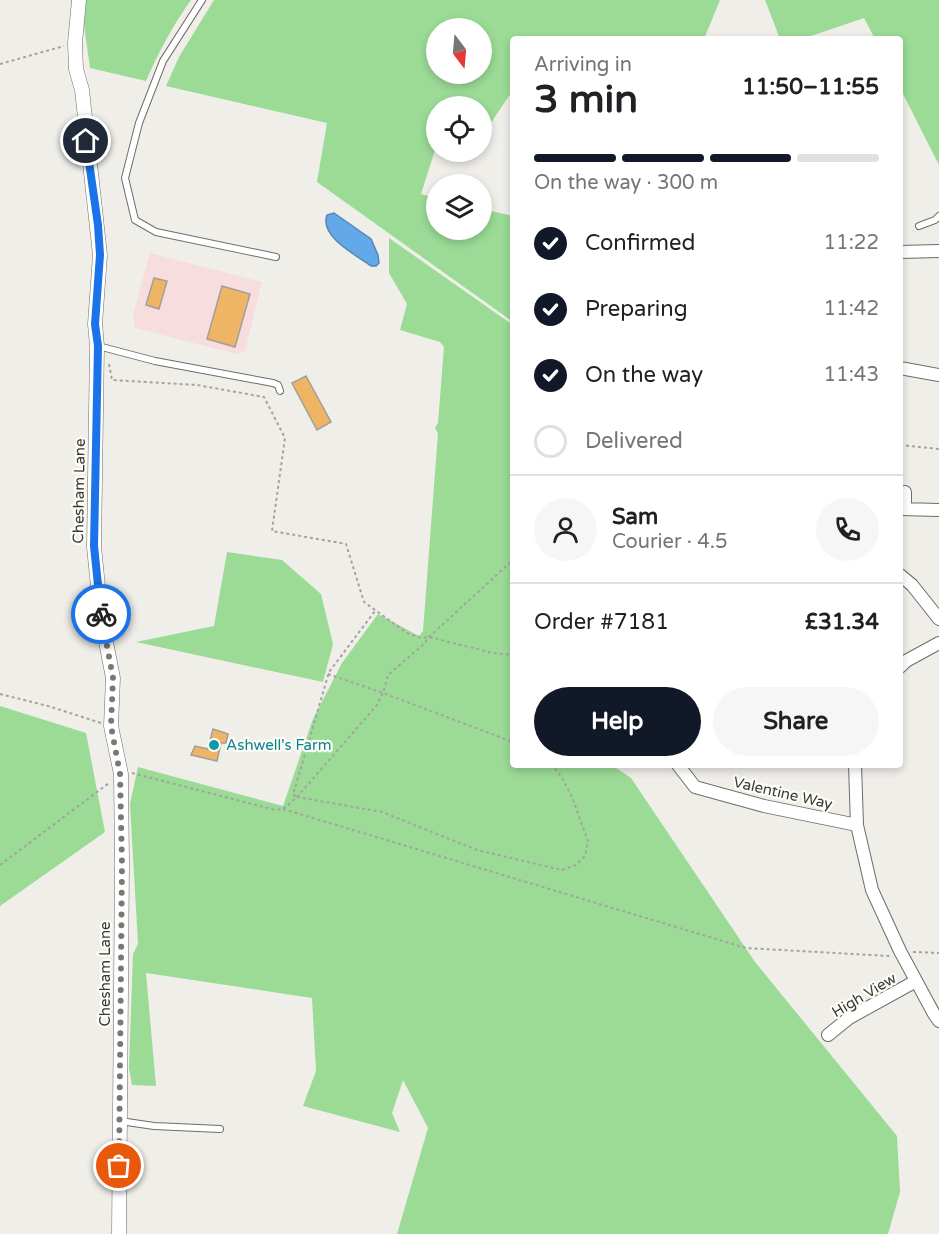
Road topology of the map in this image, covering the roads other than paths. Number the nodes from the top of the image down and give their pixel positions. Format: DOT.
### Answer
graph roads {
  1 [pos="79,0"];
  2 [pos="202,0"];
  3 [pos="939,216"];
  4 [pos="919,226"];
  5 [pos="939,250"];
  6 [pos="903,252"];
  7 [pos="276,257"];
  8 [pos="102,346"];
  9 [pos="903,369"];
  10 [pos="939,375"];
  11 [pos="280,391"];
  12 [pos="905,492"];
  13 [pos="903,509"];
  14 [pos="939,510"];
  15 [pos="903,577"];
  16 [pos="939,620"];
  17 [pos="939,643"];
  18 [pos="903,665"];
  19 [pos="680,768"];
  20 [pos="855,768"];
  21 [pos="857,825"];
  22 [pos="916,981"];
  23 [pos="939,1021"];
  24 [pos="828,1035"];
  25 [pos="120,1121"];
  26 [pos="220,1129"];
  27 [pos="119,1234"];
  1 -- 8 [label="street, Chesham Lane"];
  2 -- 7 [label="lane"];
  3 -- 4 [label="lane"];
  5 -- 6 [label="street"];
  8 -- 11 [label="lane"];
  8 -- 25 [label="street, Chesham Lane"];
  9 -- 10 [label="street"];
  12 -- 13 [label="street"];
  13 -- 14 [label="street"];
  15 -- 16 [label="street"];
  17 -- 18 [label="street"];
  19 -- 21 [label="street, Valentine Way"];
  20 -- 21 [label="street"];
  21 -- 22 [label="street"];
  22 -- 23 [label="street"];
  22 -- 24 [label="street, High View"];
  25 -- 26 [label="lane"];
  25 -- 27 [label="street, Chesham Lane"];
}
